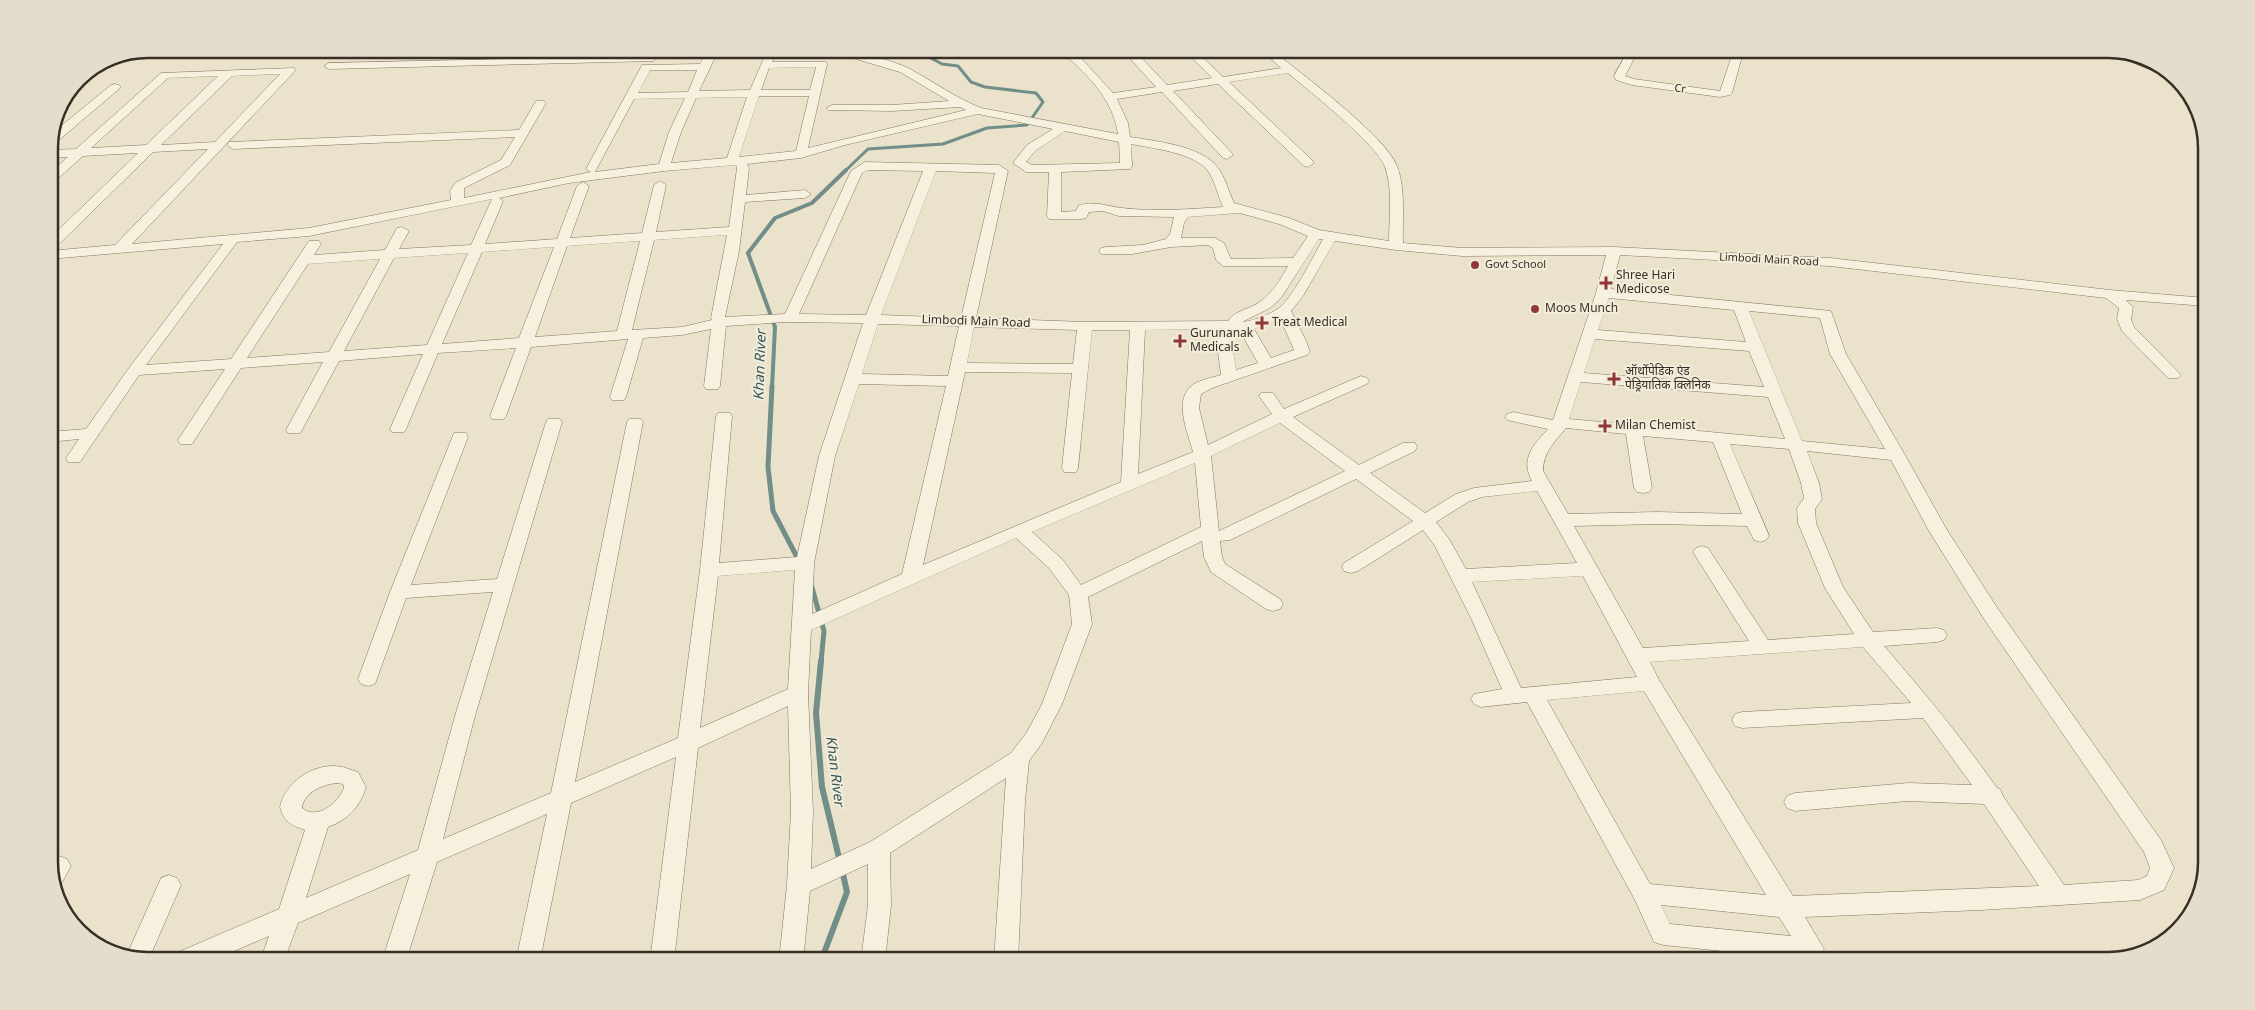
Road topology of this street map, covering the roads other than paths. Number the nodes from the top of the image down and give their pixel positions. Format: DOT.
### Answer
graph roads {
  1 [pos="651,58"];
  2 [pos="709,58"];
  3 [pos="768,58"];
  4 [pos="863,58"];
  5 [pos="1076,58"];
  6 [pos="1137,58"];
  7 [pos="1198,58"];
  8 [pos="1275,58"];
  9 [pos="1629,58"];
  10 [pos="1736,58"];
  11 [pos="648,63"];
  12 [pos="765,65"];
  13 [pos="329,66"];
  14 [pos="704,67"];
  15 [pos="1289,70"];
  16 [pos="228,73"];
  17 [pos="1222,80"];
  18 [pos="115,87"];
  19 [pos="1165,88"];
  20 [pos="754,93"];
  21 [pos="814,93"];
  22 [pos="630,96"];
  23 [pos="692,96"];
  24 [pos="1109,97"];
  25 [pos="540,103"];
  26 [pos="961,104"];
  27 [pos="832,108"];
  28 [pos="978,111"];
  29 [pos="1062,128"];
  30 [pos="523,133"];
  31 [pos="58,134"];
  32 [pos="1125,140"];
  33 [pos="232,144"];
  34 [pos="220,145"];
  35 [pos="152,149"];
  36 [pos="81,152"];
  37 [pos="58,153"];
  38 [pos="801,154"];
  39 [pos="1227,154"];
  40 [pos="739,164"];
  41 [pos="1308,164"];
  42 [pos="664,167"];
  43 [pos="931,167"];
  44 [pos="592,169"];
  45 [pos="1055,169"];
  46 [pos="58,172"];
  47 [pos="583,186"];
  48 [pos="660,186"];
  49 [pos="805,194"];
  50 [pos="738,199"];
  51 [pos="496,201"];
  52 [pos="458,203"];
  53 [pos="1237,210"];
  54 [pos="1184,213"];
  55 [pos="402,231"];
  56 [pos="734,231"];
  57 [pos="1316,234"];
  58 [pos="648,236"];
  59 [pos="58,238"];
  60 [pos="1331,238"];
  61 [pos="233,240"];
  62 [pos="562,242"];
  63 [pos="1171,243"];
  64 [pos="314,244"];
  65 [pos="1396,246"];
  66 [pos="476,248"];
  67 [pos="118,250"];
  68 [pos="1614,250"];
  69 [pos="1106,251"];
  70 [pos="389,254"];
  71 [pos="58,255"];
  72 [pos="303,260"];
  73 [pos="1296,262"];
  74 [pos="1603,294"];
  75 [pos="2110,294"];
  76 [pos="2197,301"];
  77 [pos="1740,306"];
  78 [pos="1284,311"];
  79 [pos="788,318"];
  80 [pos="872,318"];
  81 [pos="720,322"];
  82 [pos="967,322"];
  83 [pos="1085,326"];
  84 [pos="1138,326"];
  85 [pos="1232,326"];
  86 [pos="1590,334"];
  87 [pos="630,335"];
  88 [pos="525,343"];
  89 [pos="1755,347"];
  90 [pos="433,350"];
  91 [pos="333,357"];
  92 [pos="235,364"];
  93 [pos="1267,365"];
  94 [pos="1080,369"];
  95 [pos="134,371"];
  96 [pos="956,374"];
  97 [pos="2173,375"];
  98 [pos="1576,377"];
  99 [pos="1229,378"];
  100 [pos="853,379"];
  101 [pos="1361,381"];
  102 [pos="712,386"];
  103 [pos="1774,393"];
  104 [pos="618,396"];
  105 [pos="1267,396"];
  106 [pos="498,416"];
  107 [pos="724,416"];
  108 [pos="1282,416"];
  109 [pos="1513,418"];
  110 [pos="554,422"];
  111 [pos="635,422"];
  112 [pos="1560,425"];
  113 [pos="398,428"];
  114 [pos="294,430"];
  115 [pos="1634,430"];
  116 [pos="91,434"];
  117 [pos="58,436"];
  118 [pos="460,437"];
  119 [pos="1719,437"];
  120 [pos="186,440"];
  121 [pos="1796,445"];
  122 [pos="1410,447"];
  123 [pos="1202,454"];
  124 [pos="1897,455"];
  125 [pos="74,458"];
  126 [pos="1070,468"];
  127 [pos="1358,472"];
  128 [pos="1129,483"];
  129 [pos="1544,485"];
  130 [pos="1643,488"];
  131 [pos="1563,520"];
  132 [pos="1425,521"];
  133 [pos="1017,531"];
  134 [pos="1217,533"];
  135 [pos="1702,552"];
  136 [pos="805,563"];
  137 [pos="1350,567"];
  138 [pos="1589,569"];
  139 [pos="709,570"];
  140 [pos="1459,576"];
  141 [pos="910,580"];
  142 [pos="504,585"];
  143 [pos="399,592"];
  144 [pos="1078,594"];
  145 [pos="1273,604"];
  146 [pos="800,627"];
  147 [pos="1937,635"];
  148 [pos="1867,639"];
  149 [pos="1763,648"];
  150 [pos="1637,656"];
  151 [pos="368,679"];
  152 [pos="1650,683"];
  153 [pos="798,693"];
  154 [pos="1524,695"];
  155 [pos="1481,698"];
  156 [pos="1928,710"];
  157 [pos="1742,720"];
  158 [pos="688,743"];
  159 [pos="1019,759"];
  160 [pos="1992,795"];
  161 [pos="560,797"];
  162 [pos="1795,802"];
  163 [pos="319,820"];
  164 [pos="878,849"];
  165 [pos="427,857"];
  166 [pos="169,885"];
  167 [pos="800,885"];
  168 [pos="1643,893"];
  169 [pos="2058,894"];
  170 [pos="1787,907"];
  171 [pos="289,915"];
  172 [pos="141,952"];
  173 [pos="206,952"];
  174 [pos="275,952"];
  175 [pos="397,952"];
  176 [pos="530,952"];
  177 [pos="663,952"];
  178 [pos="792,952"];
  179 [pos="874,952"];
  180 [pos="1006,952"];
  1 -- 11 [label="street"];
  2 -- 14 [label="street"];
  3 -- 12 [label="street"];
  4 -- 26 [label="street"];
  5 -- 24 [label="street"];
  6 -- 19 [label="street"];
  7 -- 17 [label="street"];
  8 -- 15 [label="street"];
  9 -- 10 [label="street, Cr"];
  11 -- 13 [label="street"];
  11 -- 14 [label="street"];
  11 -- 22 [label="street"];
  12 -- 20 [label="street"];
  12 -- 21 [label="street"];
  14 -- 23 [label="street"];
  15 -- 17 [label="street"];
  15 -- 65 [label="street"];
  16 -- 34 [label="street"];
  16 -- 35 [label="street"];
  16 -- 36 [label="street"];
  17 -- 19 [label="street"];
  17 -- 41 [label="street"];
  18 -- 31 [label="street"];
  19 -- 24 [label="street"];
  19 -- 39 [label="street"];
  20 -- 21 [label="street"];
  20 -- 23 [label="street"];
  20 -- 40 [label="street"];
  21 -- 38 [label="street"];
  22 -- 23 [label="street"];
  22 -- 44 [label="street"];
  23 -- 42 [label="street"];
  24 -- 32 [label="street"];
  25 -- 30 [label="street"];
  26 -- 27 [label="street"];
  26 -- 28 [label="street"];
  28 -- 29 [label="street"];
  28 -- 38 [label="street"];
  29 -- 32 [label="street"];
  29 -- 45 [label="street"];
  30 -- 33 [label="street"];
  30 -- 52 [label="street"];
  32 -- 45 [label="street"];
  32 -- 53 [label="street"];
  34 -- 35 [label="street"];
  34 -- 67 [label="street"];
  35 -- 36 [label="street"];
  35 -- 59 [label="street"];
  36 -- 37 [label="street"];
  36 -- 46 [label="street"];
  38 -- 40 [label="street"];
  40 -- 42 [label="street"];
  40 -- 50 [label="street"];
  42 -- 52 [label="street"];
  43 -- 79 [label="street"];
  43 -- 80 [label="street"];
  43 -- 82 [label="street"];
  45 -- 54 [label="street, Limbodi Main Road"];
  47 -- 62 [label="street"];
  48 -- 58 [label="street"];
  49 -- 50 [label="street"];
  50 -- 56 [label="street"];
  51 -- 66 [label="street"];
  52 -- 61 [label="street"];
  53 -- 54 [label="street, Limbodi Main Road"];
  53 -- 57 [label="street, Limbodi Main Road"];
  54 -- 63 [label="street"];
  55 -- 70 [label="street"];
  56 -- 58 [label="street"];
  56 -- 81 [label="street"];
  57 -- 60 [label="street, Limbodi Main Road"];
  57 -- 73 [label="street"];
  58 -- 62 [label="street"];
  58 -- 87 [label="street"];
  60 -- 65 [label="street, Limbodi Main Road"];
  60 -- 78 [label="street, Limbodi Main Road"];
  61 -- 67 [label="street"];
  61 -- 95 [label="street"];
  62 -- 66 [label="street"];
  62 -- 88 [label="street"];
  63 -- 69 [label="street"];
  63 -- 73 [label="street"];
  64 -- 72 [label="street"];
  65 -- 68 [label="street, Limbodi Main Road"];
  66 -- 70 [label="street"];
  66 -- 90 [label="street"];
  67 -- 71 [label="street"];
  68 -- 74 [label="street"];
  68 -- 75 [label="street, Limbodi Main Road"];
  70 -- 72 [label="street"];
  70 -- 91 [label="street"];
  72 -- 92 [label="street"];
  73 -- 85 [label="street"];
  74 -- 77 [label="street"];
  74 -- 86 [label="street"];
  75 -- 76 [label="street, Limbodi Main Road"];
  75 -- 97 [label="street"];
  77 -- 89 [label="street"];
  77 -- 124 [label="street"];
  78 -- 85 [label="street, Limbodi Main Road"];
  78 -- 93 [label="street"];
  79 -- 80 [label="street, Limbodi Main Road"];
  79 -- 81 [label="street, Limbodi Main Road"];
  80 -- 82 [label="street, Limbodi Main Road"];
  80 -- 100 [label="street"];
  81 -- 87 [label="street, Limbodi Main Road"];
  81 -- 102 [label="street"];
  82 -- 83 [label="street, Limbodi Main Road"];
  82 -- 96 [label="street"];
  83 -- 84 [label="street, Limbodi Main Road"];
  83 -- 94 [label="street"];
  84 -- 85 [label="street, Limbodi Main Road"];
  84 -- 128 [label="street"];
  85 -- 93 [label="street"];
  85 -- 99 [label="street"];
  86 -- 89 [label="street"];
  86 -- 98 [label="street"];
  87 -- 88 [label="street, Limbodi Main Road"];
  87 -- 104 [label="street"];
  88 -- 90 [label="street, Limbodi Main Road"];
  88 -- 106 [label="street"];
  89 -- 103 [label="street"];
  90 -- 91 [label="street, Limbodi Main Road"];
  90 -- 113 [label="street"];
  91 -- 92 [label="street, Limbodi Main Road"];
  91 -- 114 [label="street"];
  92 -- 95 [label="street, Limbodi Main Road"];
  92 -- 120 [label="street"];
  93 -- 99 [label="street"];
  94 -- 96 [label="street"];
  94 -- 126 [label="street"];
  95 -- 116 [label="street"];
  96 -- 100 [label="street"];
  96 -- 141 [label="street"];
  98 -- 103 [label="street"];
  98 -- 112 [label="street"];
  99 -- 123 [label="street"];
  100 -- 136 [label="street"];
  101 -- 108 [label="street"];
  103 -- 121 [label="street"];
  105 -- 108 [label="street"];
  107 -- 139 [label="street"];
  108 -- 123 [label="street"];
  108 -- 127 [label="street"];
  109 -- 112 [label="street"];
  110 -- 142 [label="street"];
  111 -- 161 [label="street"];
  112 -- 115 [label="street"];
  112 -- 129 [label="street"];
  115 -- 119 [label="street"];
  115 -- 130 [label="street"];
  116 -- 117 [label="street"];
  116 -- 125 [label="street"];
  118 -- 143 [label="street"];
  119 -- 121 [label="street"];
  119 -- 131 [label="street"];
  121 -- 124 [label="street"];
  121 -- 148 [label="street"];
  122 -- 127 [label="street"];
  123 -- 128 [label="street"];
  123 -- 134 [label="street"];
  124 -- 169 [label="street"];
  127 -- 132 [label="street"];
  127 -- 134 [label="street"];
  128 -- 133 [label="street"];
  129 -- 131 [label="street"];
  129 -- 132 [label="street"];
  131 -- 138 [label="street"];
  132 -- 137 [label="street"];
  132 -- 140 [label="street"];
  133 -- 141 [label="street"];
  133 -- 144 [label="street"];
  134 -- 144 [label="street"];
  134 -- 145 [label="street"];
  135 -- 149 [label="street"];
  136 -- 139 [label="street"];
  136 -- 146 [label="street"];
  138 -- 140 [label="street"];
  138 -- 150 [label="street"];
  139 -- 158 [label="street"];
  140 -- 154 [label="street"];
  141 -- 146 [label="street"];
  142 -- 143 [label="street"];
  142 -- 165 [label="street"];
  143 -- 151 [label="street"];
  144 -- 159 [label="street"];
  146 -- 153 [label="street"];
  147 -- 148 [label="street"];
  148 -- 149 [label="street"];
  148 -- 156 [label="street"];
  149 -- 150 [label="street"];
  150 -- 152 [label="street"];
  152 -- 154 [label="street"];
  152 -- 170 [label="street"];
  153 -- 158 [label="street"];
  153 -- 167 [label="street"];
  154 -- 155 [label="street"];
  154 -- 168 [label="street"];
  156 -- 157 [label="street"];
  156 -- 160 [label="street"];
  158 -- 161 [label="street"];
  158 -- 177 [label="street"];
  159 -- 164 [label="street"];
  159 -- 180 [label="street"];
  160 -- 162 [label="street"];
  160 -- 169 [label="street"];
  161 -- 165 [label="street"];
  161 -- 176 [label="street"];
  163 -- 171 [label="street"];
  164 -- 167 [label="street"];
  164 -- 179 [label="street"];
  165 -- 171 [label="street"];
  165 -- 175 [label="street"];
  166 -- 172 [label="street"];
  167 -- 178 [label="street"];
  168 -- 170 [label="street"];
  168 -- 170 [label="street"];
  169 -- 170 [label="street"];
  171 -- 173 [label="street"];
  171 -- 174 [label="street"];
}
